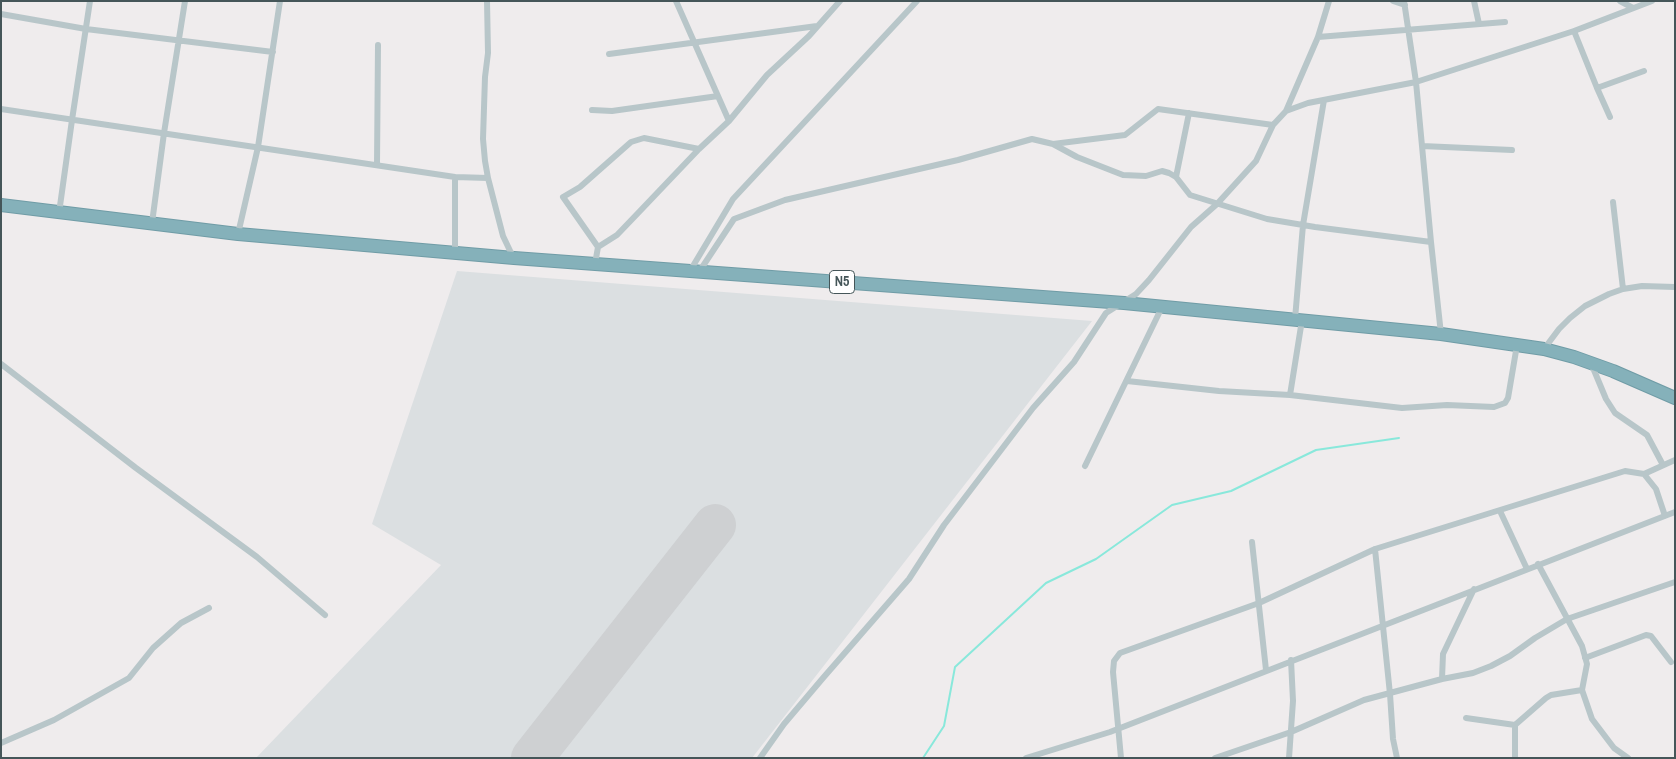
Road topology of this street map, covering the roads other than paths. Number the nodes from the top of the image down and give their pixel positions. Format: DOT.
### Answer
graph roads {
  1 [pos="90,1"];
  2 [pos="185,1"];
  3 [pos="280,1"];
  4 [pos="487,1"];
  5 [pos="676,1"];
  6 [pos="840,1"];
  7 [pos="917,1"];
  8 [pos="1329,1"];
  9 [pos="1393,1"];
  10 [pos="1474,1"];
  11 [pos="1620,1"];
  12 [pos="1652,1"];
  13 [pos="1404,3"];
  14 [pos="1633,8"];
  15 [pos="1,14"];
  16 [pos="1505,22"];
  17 [pos="1480,24"];
  18 [pos="817,26"];
  19 [pos="86,29"];
  20 [pos="1408,30"];
  21 [pos="1574,31"];
  22 [pos="1318,37"];
  23 [pos="179,41"];
  24 [pos="695,43"];
  25 [pos="378,45"];
  26 [pos="272,52"];
  27 [pos="609,54"];
  28 [pos="1644,71"];
  29 [pos="1416,82"];
  30 [pos="1597,88"];
  31 [pos="718,96"];
  32 [pos="1324,100"];
  33 [pos="1,109"];
  34 [pos="592,110"];
  35 [pos="1286,111"];
  36 [pos="1189,113"];
  37 [pos="1610,117"];
  38 [pos="72,120"];
  39 [pos="729,121"];
  40 [pos="1273,124"];
  41 [pos="164,133"];
  42 [pos="1053,144"];
  43 [pos="1422,146"];
  44 [pos="258,148"];
  45 [pos="699,149"];
  46 [pos="1512,150"];
  47 [pos="376,165"];
  48 [pos="455,177"];
  49 [pos="1176,177"];
  50 [pos="488,178"];
  51 [pos="1613,202"];
  52 [pos="1217,204"];
  53 [pos="1,205"];
  54 [pos="59,212"];
  55 [pos="152,223"];
  56 [pos="1303,225"];
  57 [pos="238,234"];
  58 [pos="1431,242"];
  59 [pos="598,247"];
  60 [pos="455,254"];
  61 [pos="514,258"];
  62 [pos="595,264"];
  63 [pos="694,272"];
  64 [pos="1675,287"];
  65 [pos="1623,289"];
  66 [pos="1124,303"];
  67 [pos="1162,307"];
  68 [pos="1298,320"];
  69 [pos="1441,334"];
  70 [pos="1517,345"];
  71 [pos="1544,349"];
  72 [pos="1591,363"];
  73 [pos="1,364"];
  74 [pos="1127,381"];
  75 [pos="1290,395"];
  76 [pos="1675,398"];
  77 [pos="1675,460"];
  78 [pos="1664,465"];
  79 [pos="1085,466"];
  80 [pos="1644,474"];
  81 [pos="1500,511"];
  82 [pos="1672,515"];
  83 [pos="1252,542"];
  84 [pos="1375,549"];
  85 [pos="1538,564"];
  86 [pos="1527,568"];
  87 [pos="1675,582"];
  88 [pos="1474,589"];
  89 [pos="1259,603"];
  90 [pos="208,608"];
  91 [pos="325,615"];
  92 [pos="1567,619"];
  93 [pos="1382,625"];
  94 [pos="1585,658"];
  95 [pos="1291,660"];
  96 [pos="1671,662"];
  97 [pos="1266,670"];
  98 [pos="1442,680"];
  99 [pos="1582,690"];
  100 [pos="1390,694"];
  101 [pos="1466,718"];
  102 [pos="1515,725"];
  103 [pos="1119,728"];
  104 [pos="1291,732"];
  105 [pos="1,743"];
  106 [pos="760,758"];
  107 [pos="1026,758"];
  108 [pos="1121,758"];
  109 [pos="1215,758"];
  110 [pos="1289,758"];
  111 [pos="1397,758"];
  112 [pos="1515,758"];
  113 [pos="1628,758"];
  1 -- 19 [label="street"];
  2 -- 23 [label="street"];
  3 -- 26 [label="street"];
  4 -- 50 [label="street"];
  5 -- 24 [label="street"];
  6 -- 18 [label="street"];
  7 -- 63 [label="street"];
  8 -- 22 [label="street"];
  9 -- 13 [label="street"];
  10 -- 17 [label="street"];
  11 -- 14 [label="street"];
  12 -- 14 [label="street"];
  13 -- 20 [label="street"];
  14 -- 21 [label="street"];
  15 -- 19 [label="street"];
  16 -- 17 [label="street"];
  17 -- 20 [label="street"];
  18 -- 24 [label="street"];
  18 -- 39 [label="street"];
  19 -- 23 [label="street"];
  19 -- 38 [label="street"];
  20 -- 22 [label="street"];
  20 -- 29 [label="street"];
  21 -- 29 [label="street"];
  21 -- 30 [label="street"];
  22 -- 35 [label="street"];
  23 -- 26 [label="street"];
  23 -- 41 [label="street"];
  24 -- 27 [label="street"];
  24 -- 31 [label="street"];
  25 -- 47 [label="street"];
  26 -- 44 [label="street"];
  28 -- 30 [label="street"];
  29 -- 32 [label="street"];
  29 -- 43 [label="street"];
  30 -- 37 [label="street"];
  31 -- 34 [label="street"];
  31 -- 39 [label="street"];
  32 -- 35 [label="street"];
  32 -- 56 [label="street"];
  33 -- 38 [label="street"];
  35 -- 40 [label="street"];
  36 -- 40 [label="street"];
  36 -- 42 [label="street"];
  36 -- 49 [label="street"];
  38 -- 41 [label="street"];
  38 -- 54 [label="street"];
  39 -- 45 [label="street"];
  40 -- 52 [label="street"];
  41 -- 44 [label="street"];
  41 -- 55 [label="street"];
  42 -- 49 [label="street"];
  42 -- 63 [label="street"];
  43 -- 46 [label="street"];
  43 -- 58 [label="street"];
  44 -- 47 [label="street"];
  44 -- 57 [label="street"];
  45 -- 59 [label="street"];
  45 -- 59 [label="street"];
  47 -- 48 [label="street"];
  48 -- 50 [label="street"];
  48 -- 60 [label="street"];
  49 -- 52 [label="street"];
  50 -- 61 [label="street"];
  51 -- 65 [label="street"];
  52 -- 56 [label="street"];
  52 -- 66 [label="street"];
  53 -- 54 [label="highway, N5"];
  54 -- 55 [label="highway, N5"];
  55 -- 57 [label="highway, N5"];
  56 -- 58 [label="street"];
  56 -- 68 [label="street"];
  57 -- 60 [label="highway, N5"];
  58 -- 69 [label="street"];
  59 -- 62 [label="street"];
  60 -- 61 [label="highway, N5"];
  61 -- 62 [label="highway, N5"];
  62 -- 63 [label="highway, N5"];
  63 -- 66 [label="highway, N5"];
  64 -- 65 [label="street"];
  65 -- 71 [label="street"];
  66 -- 67 [label="highway, N5"];
  66 -- 106 [label="street"];
  67 -- 68 [label="highway, N5"];
  67 -- 74 [label="street"];
  68 -- 69 [label="highway, N5"];
  68 -- 75 [label="street"];
  69 -- 70 [label="highway, N5"];
  70 -- 71 [label="highway, N5"];
  70 -- 75 [label="street"];
  71 -- 72 [label="highway, N5"];
  72 -- 76 [label="highway, N5"];
  72 -- 78 [label="street"];
  73 -- 91 [label="street"];
  74 -- 75 [label="street"];
  74 -- 79 [label="street"];
  77 -- 78 [label="street"];
  78 -- 80 [label="street"];
  80 -- 81 [label="street"];
  80 -- 82 [label="street"];
  81 -- 84 [label="street"];
  81 -- 86 [label="street"];
  82 -- 85 [label="street"];
  83 -- 89 [label="street"];
  84 -- 89 [label="street"];
  84 -- 93 [label="street"];
  85 -- 86 [label="street"];
  85 -- 92 [label="street"];
  86 -- 88 [label="street"];
  87 -- 92 [label="street"];
  88 -- 93 [label="street"];
  88 -- 98 [label="street"];
  89 -- 97 [label="street"];
  89 -- 103 [label="street"];
  90 -- 105 [label="street"];
  92 -- 94 [label="street"];
  92 -- 98 [label="street"];
  93 -- 95 [label="street"];
  93 -- 100 [label="street"];
  94 -- 96 [label="street"];
  94 -- 99 [label="street"];
  95 -- 97 [label="street"];
  95 -- 104 [label="street"];
  97 -- 103 [label="street"];
  98 -- 100 [label="street"];
  99 -- 102 [label="street"];
  99 -- 113 [label="street"];
  100 -- 104 [label="street"];
  100 -- 111 [label="street"];
  101 -- 102 [label="street"];
  102 -- 112 [label="street"];
  103 -- 107 [label="street"];
  103 -- 108 [label="street"];
  104 -- 109 [label="street"];
  104 -- 110 [label="street"];
}
